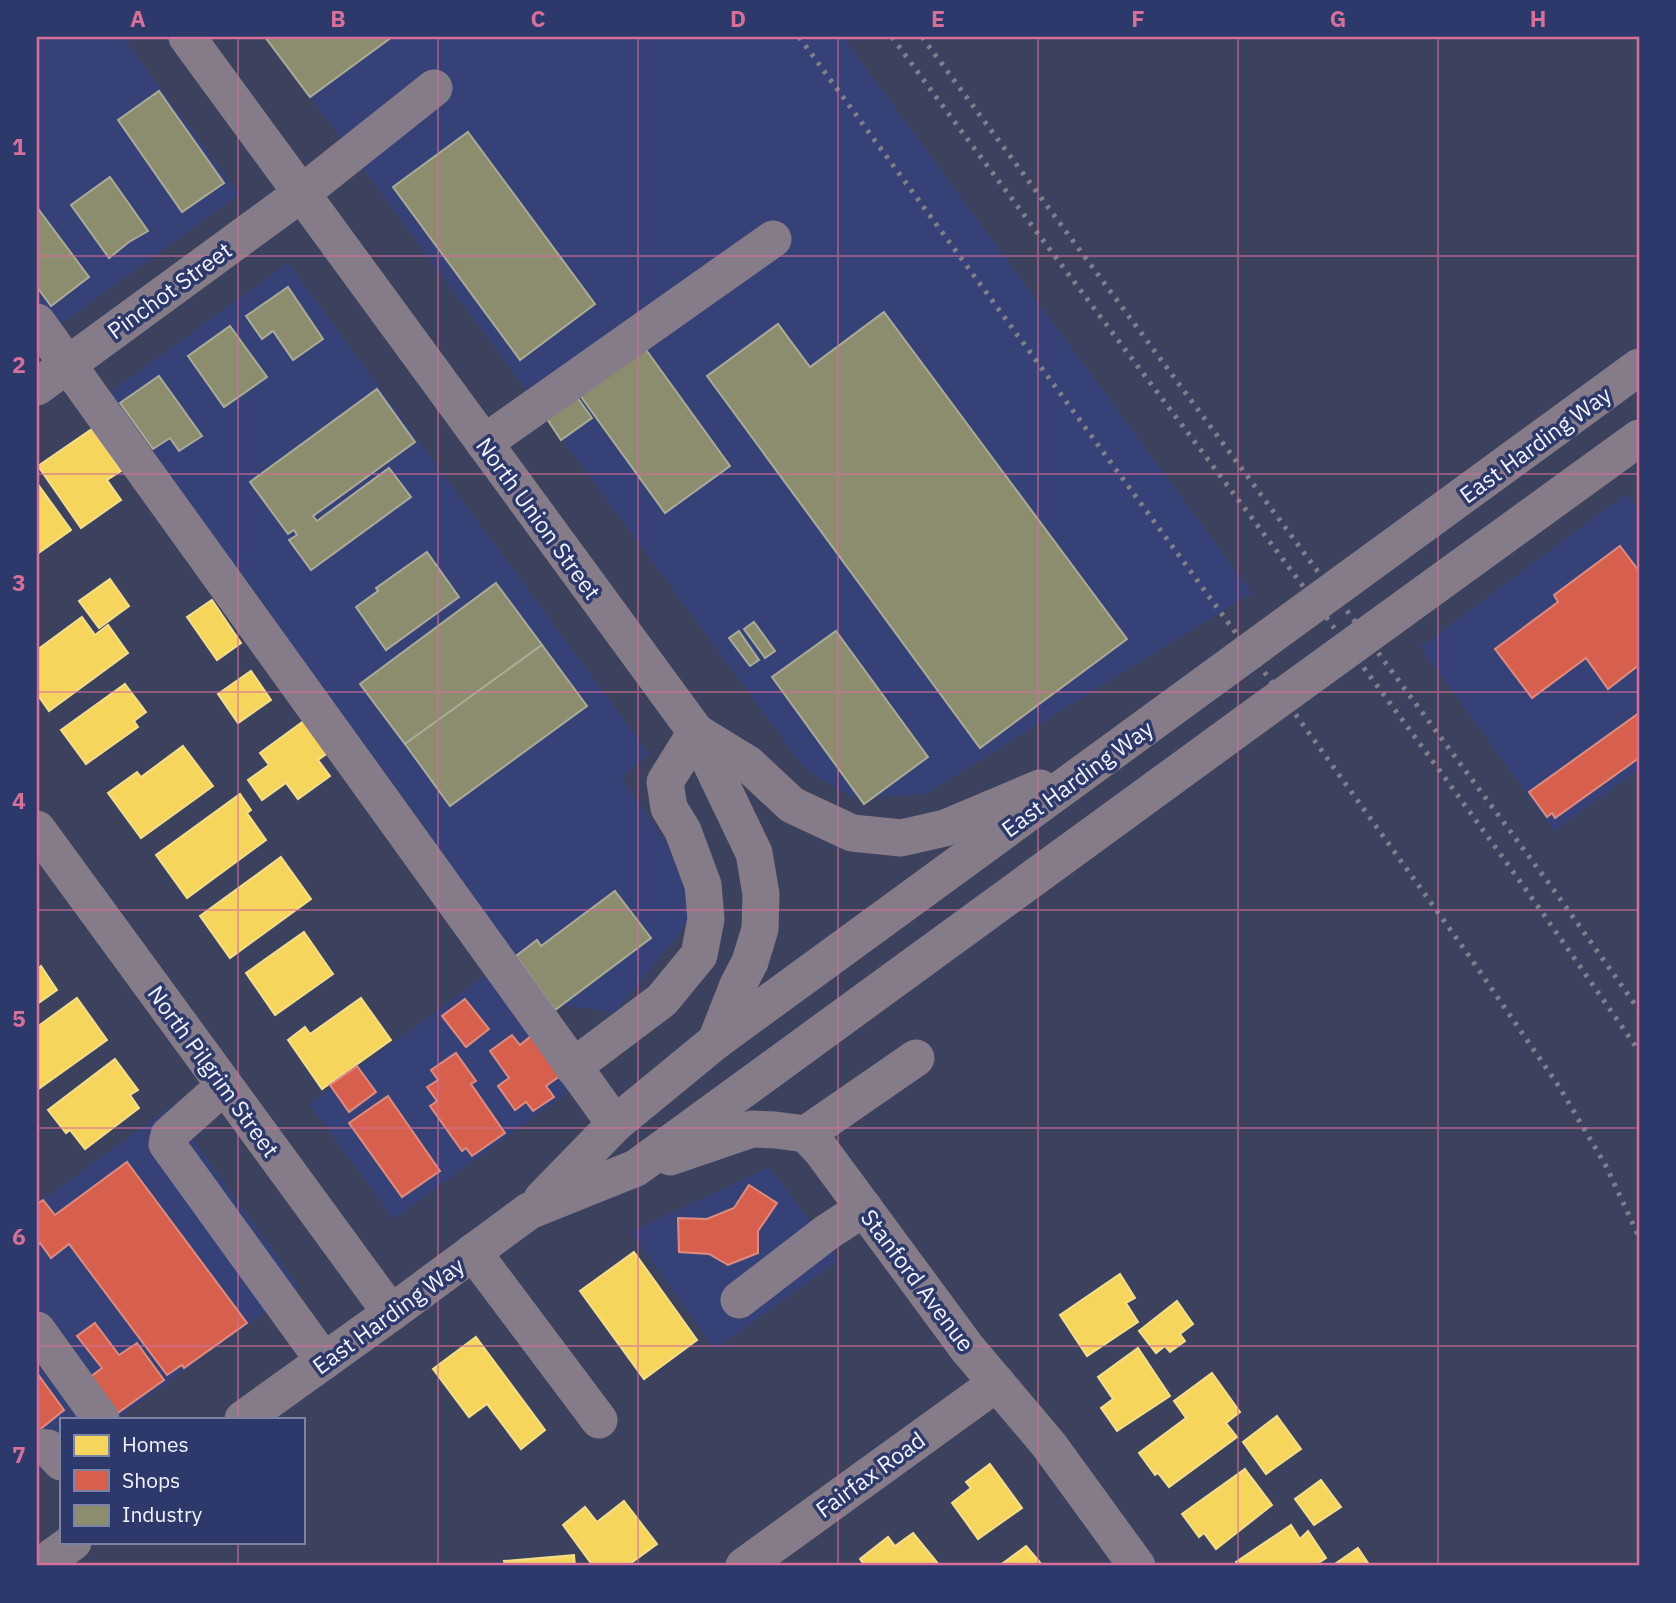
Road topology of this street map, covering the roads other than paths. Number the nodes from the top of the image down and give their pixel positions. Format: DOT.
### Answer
graph roads {
  1 [pos="187,37"];
  2 [pos="434,88"];
  3 [pos="302,193"];
  4 [pos="773,239"];
  5 [pos="37,322"];
  6 [pos="68,364"];
  7 [pos="1639,367"];
  8 [pos="37,387"];
  9 [pos="1639,438"];
  10 [pos="484,443"];
  11 [pos="696,733"];
  12 [pos="1094,766"];
  13 [pos="37,830"];
  14 [pos="716,1041"];
  15 [pos="916,1058"];
  16 [pos="573,1067"];
  17 [pos="224,1086"];
  18 [pos="615,1124"];
  19 [pos="806,1134"];
  20 [pos="636,1168"];
  21 [pos="864,1208"];
  22 [pos="532,1209"];
  23 [pos="473,1252"];
  24 [pos="739,1300"];
  25 [pos="391,1314"];
  26 [pos="37,1329"];
  27 [pos="324,1361"];
  28 [pos="997,1382"];
  29 [pos="100,1418"];
  30 [pos="244,1418"];
  31 [pos="599,1420"];
  32 [pos="37,1447"];
  33 [pos="60,1461"];
  34 [pos="70,1544"];
  35 [pos="40,1566"];
  36 [pos="744,1566"];
  37 [pos="1137,1566"];
  1 -- 3 [label="street, North Union Street"];
  2 -- 3 [label="street, Pinchot Street"];
  3 -- 6 [label="street, Pinchot Street"];
  3 -- 10 [label="street, North Union Street"];
  4 -- 10 [label="street"];
  5 -- 6 [label="street"];
  6 -- 8 [label="street, Pinchot Street"];
  6 -- 16 [label="street"];
  7 -- 12 [label="street, East Harding Way"];
  9 -- 20 [label="street, East Harding Way"];
  10 -- 11 [label="street, North Union Street"];
  11 -- 12 [label="street"];
  11 -- 14 [label="street, North Union Street"];
  11 -- 16 [label="street"];
  12 -- 14 [label="street, East Harding Way"];
  13 -- 17 [label="street, North Pilgrim Street"];
  14 -- 18 [label="street, East Harding Way"];
  15 -- 19 [label="street"];
  16 -- 18 [label="street"];
  17 -- 25 [label="street, North Pilgrim Street"];
  17 -- 27 [label="street"];
  18 -- 22 [label="street, East Harding Way"];
  19 -- 20 [label="street"];
  19 -- 21 [label="street, Stanford Avenue"];
  20 -- 22 [label="street, East Harding Way"];
  21 -- 24 [label="street"];
  21 -- 28 [label="street, Stanford Avenue"];
  22 -- 23 [label="street, East Harding Way"];
  23 -- 25 [label="street, East Harding Way"];
  23 -- 31 [label="street"];
  25 -- 27 [label="street, East Harding Way"];
  26 -- 29 [label="street"];
  27 -- 30 [label="street, East Harding Way"];
  28 -- 36 [label="street, Fairfax Road"];
  28 -- 37 [label="street, Stanford Avenue"];
  32 -- 33 [label="street"];
  34 -- 35 [label="street"];
}
